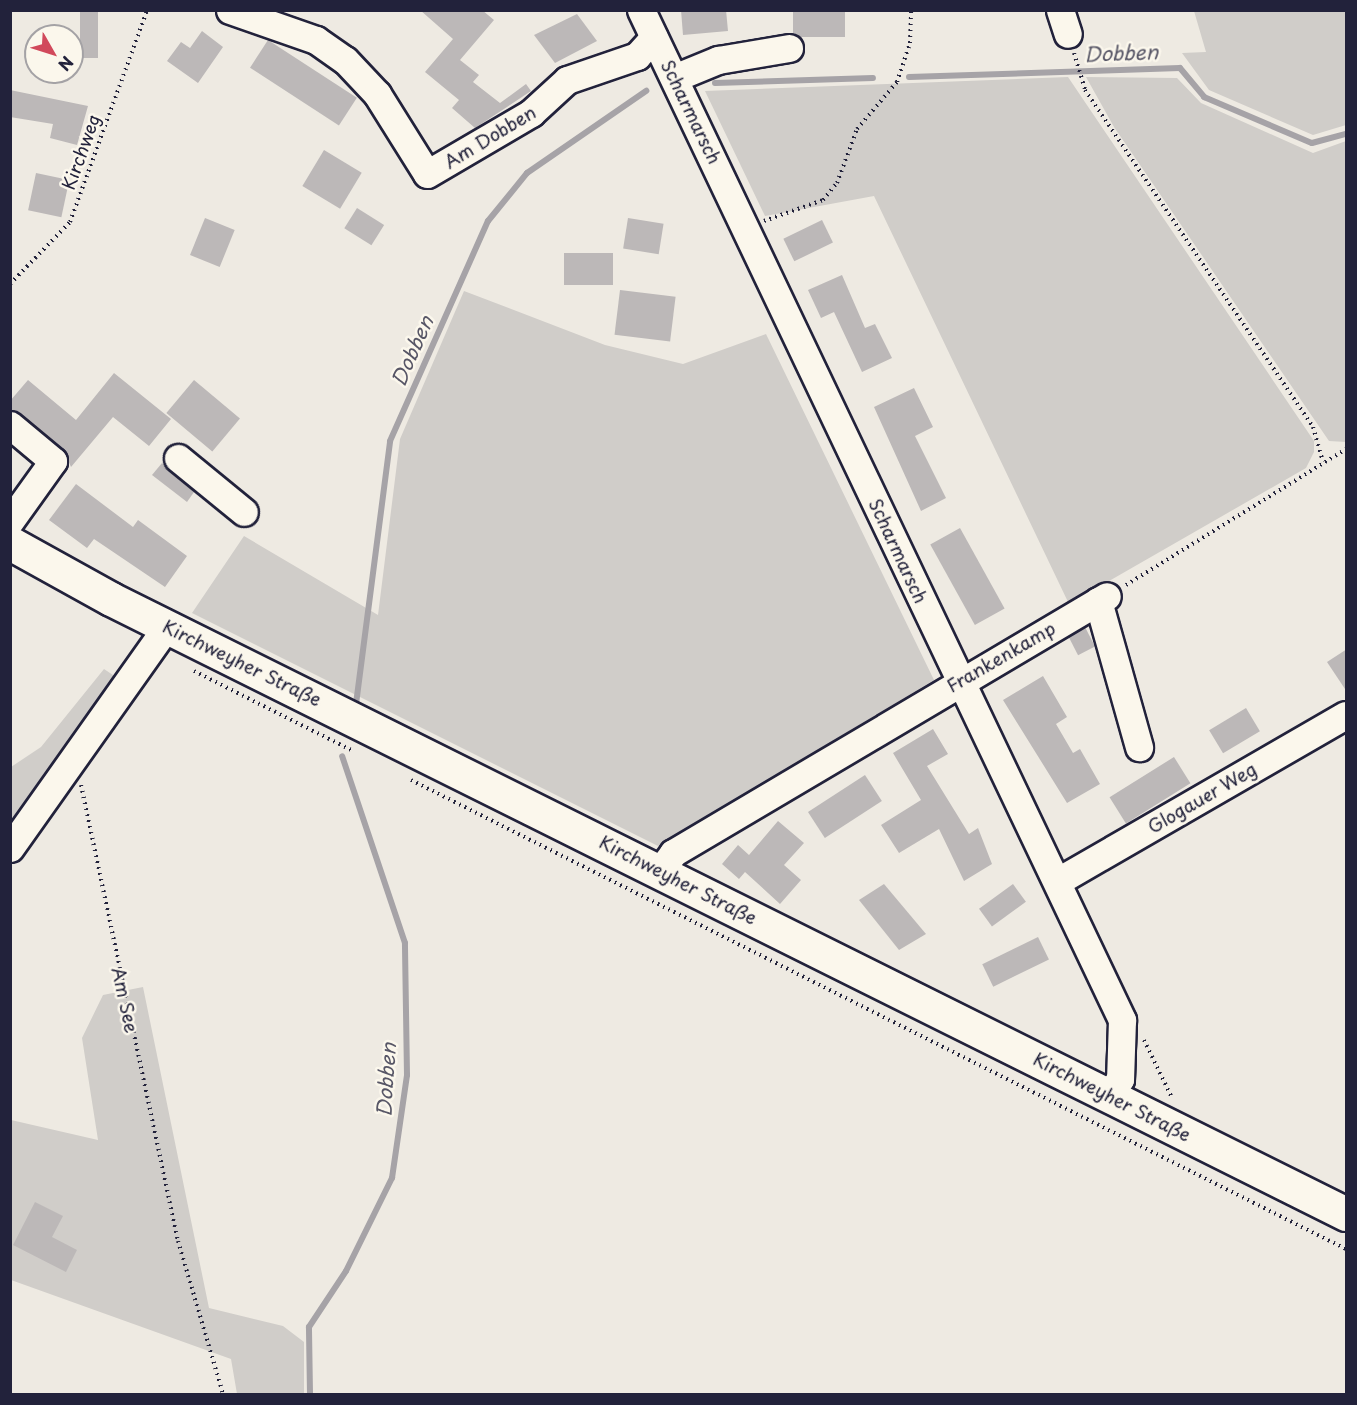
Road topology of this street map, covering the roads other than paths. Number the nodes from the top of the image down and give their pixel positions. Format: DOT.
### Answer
graph roads {
  1 [pos="230,10"];
  2 [pos="641,10"];
  3 [pos="654,37"];
  4 [pos="789,48"];
  5 [pos="674,78"];
  6 [pos="10,425"];
  7 [pos="178,458"];
  8 [pos="244,512"];
  9 [pos="10,520"];
  10 [pos="10,543"];
  11 [pos="167,626"];
  12 [pos="959,680"];
  13 [pos="1347,715"];
  14 [pos="1138,747"];
  15 [pos="10,848"];
  16 [pos="660,871"];
  17 [pos="1058,882"];
  18 [pos="1109,1095"];
  19 [pos="1347,1214"];
  1 -- 3 [label="street, Am Dobben"];
  2 -- 3 [label="street, Scharmarsch"];
  3 -- 5 [label="street, Scharmarsch"];
  4 -- 5 [label="street"];
  5 -- 12 [label="street, Scharmarsch"];
  6 -- 9 [label="street"];
  7 -- 8 [label="street"];
  10 -- 11 [label="main road, Kirchweyher Straße"];
  11 -- 15 [label="street"];
  11 -- 16 [label="main road, Kirchweyher Straße"];
  12 -- 14 [label="street, Frankenkamp"];
  12 -- 16 [label="street, Frankenkamp"];
  12 -- 17 [label="street, Scharmarsch"];
  13 -- 17 [label="street, Glogauer Weg"];
  16 -- 18 [label="main road, Kirchweyher Straße"];
  17 -- 18 [label="street, Scharmarsch"];
  18 -- 19 [label="main road, Kirchweyher Straße"];
}
